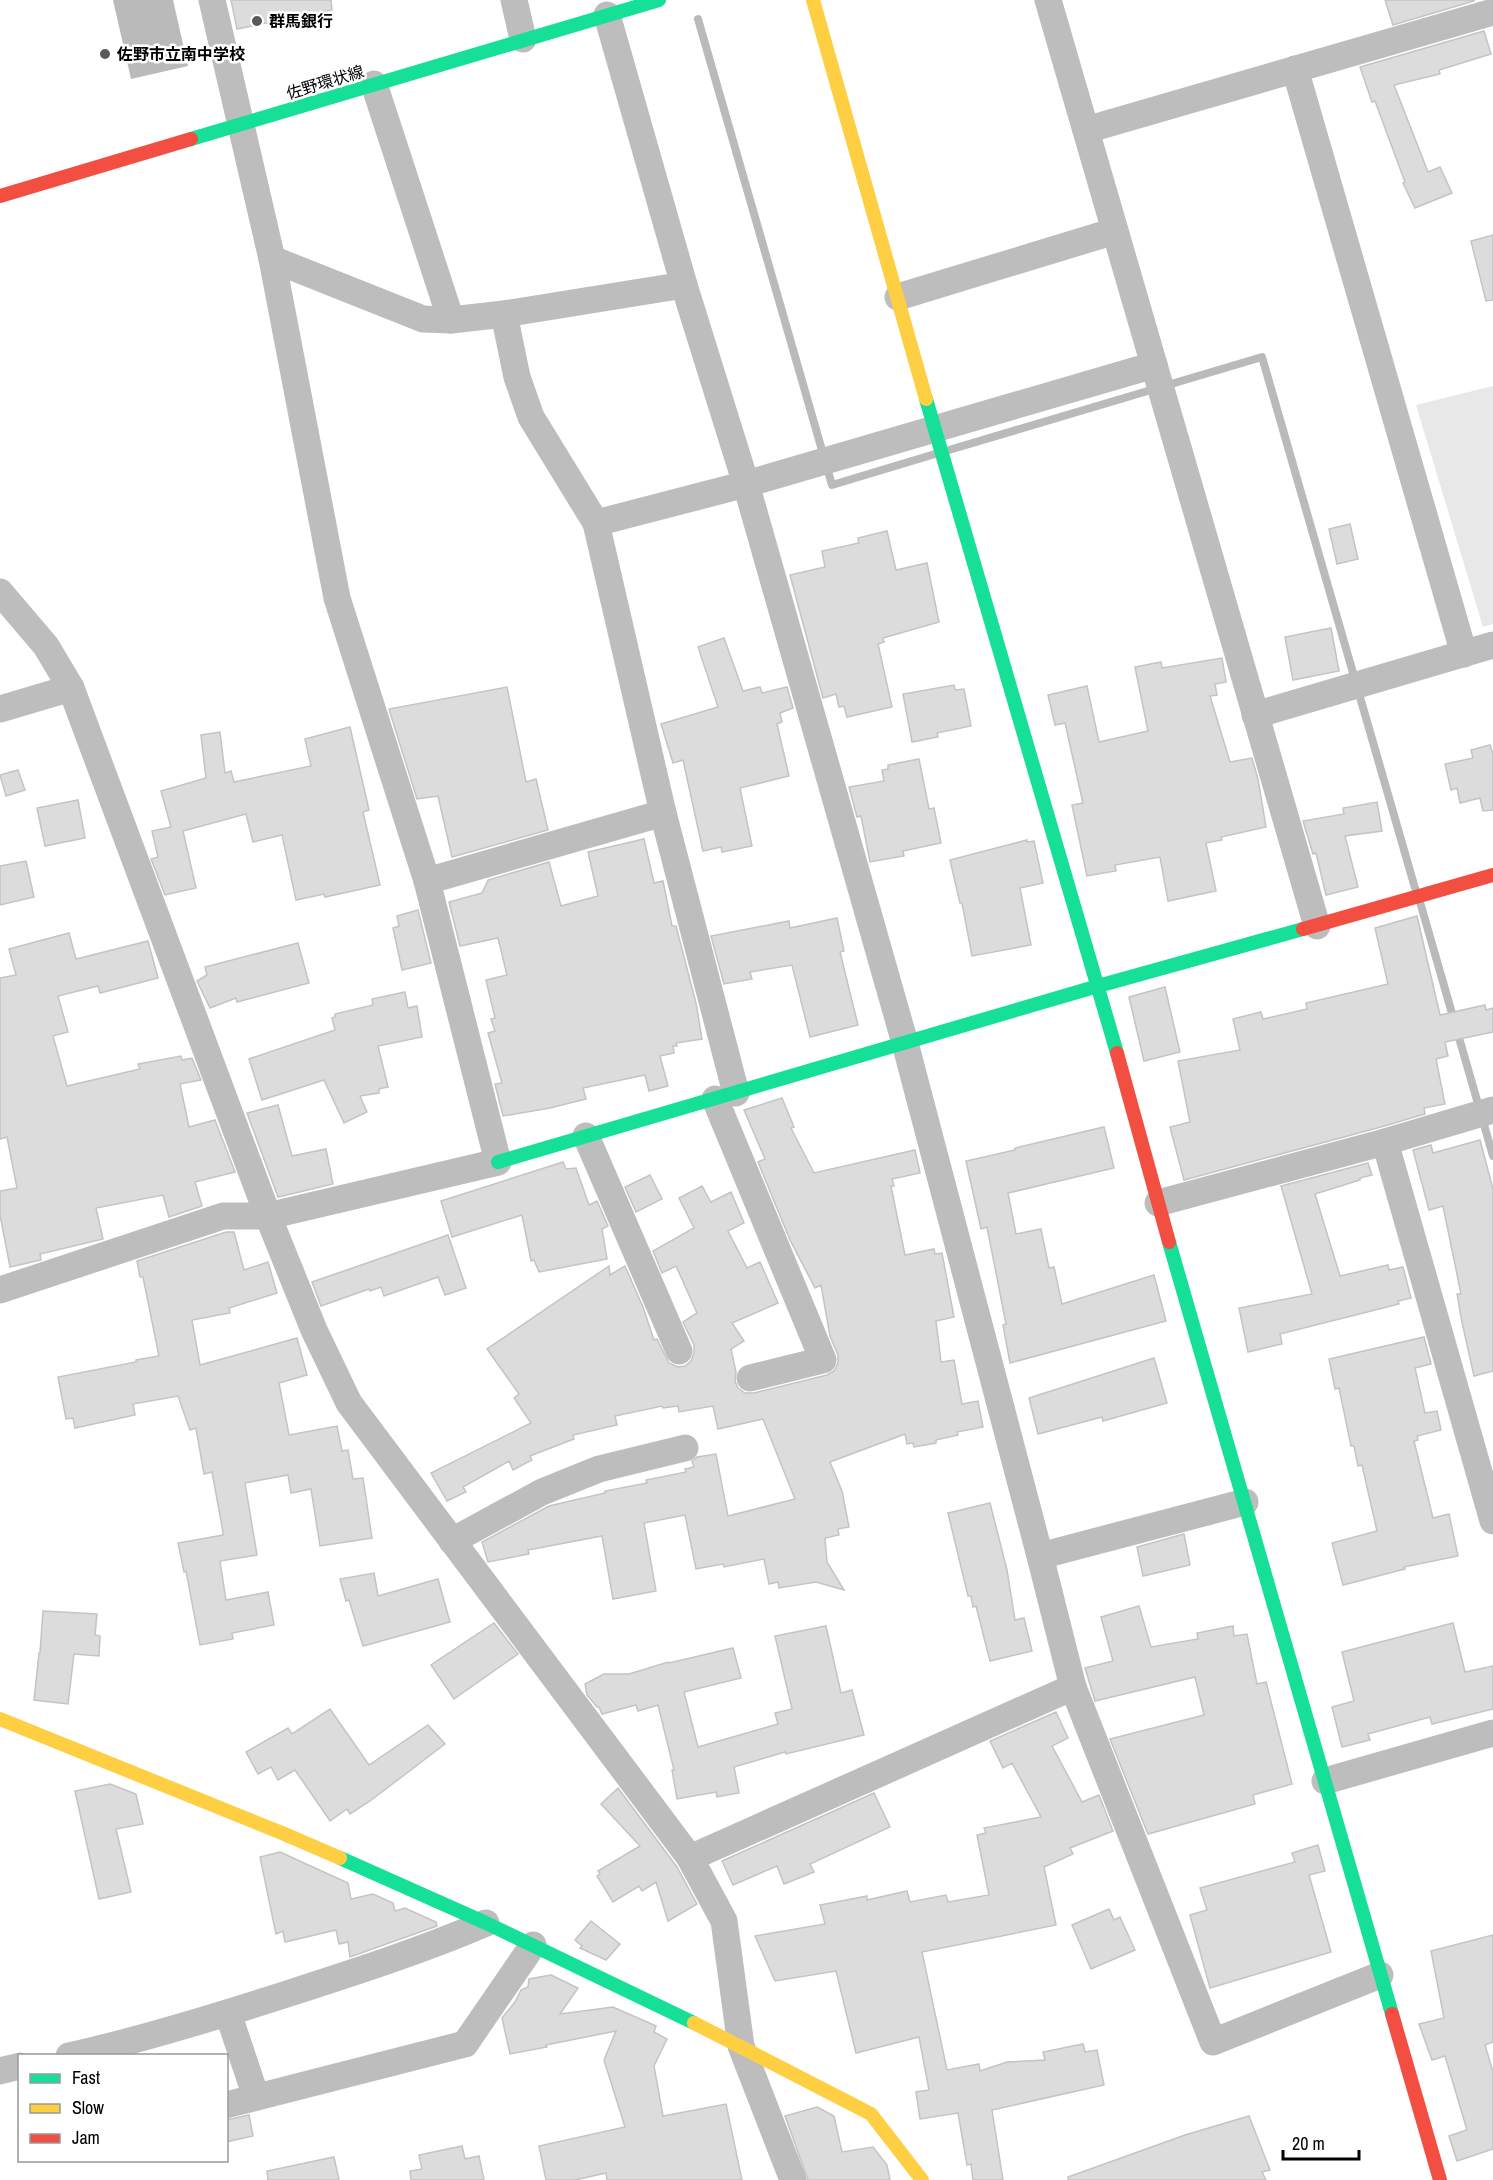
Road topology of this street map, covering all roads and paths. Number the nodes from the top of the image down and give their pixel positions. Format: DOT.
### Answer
graph roads {
  1 [pos="212,0"];
  2 [pos="514,0"];
  3 [pos="659,0"];
  4 [pos="813,0"];
  5 [pos="1048,0"];
  6 [pos="1493,12"];
  7 [pos="607,15"];
  8 [pos="523,39"];
  9 [pos="1295,69"];
  10 [pos="374,84"];
  11 [pos="242,124"];
  12 [pos="1086,129"];
  13 [pos="0,196"];
  14 [pos="1115,231"];
  15 [pos="272,259"];
  16 [pos="684,285"];
  17 [pos="898,297"];
  18 [pos="504,314"];
  19 [pos="451,320"];
  20 [pos="1154,365"];
  21 [pos="935,430"];
  22 [pos="746,484"];
  23 [pos="596,523"];
  24 [pos="0,592"];
  25 [pos="1493,645"];
  26 [pos="1464,654"];
  27 [pos="71,688"];
  28 [pos="0,709"];
  29 [pos="1255,714"];
  30 [pos="663,813"];
  31 [pos="1493,875"];
  32 [pos="427,880"];
  33 [pos="1317,926"];
  34 [pos="1098,986"];
  35 [pos="905,1044"];
  36 [pos="726,1096"];
  37 [pos="1493,1110"];
  38 [pos="586,1136"];
  39 [pos="1385,1142"];
  40 [pos="498,1162"];
  41 [pos="1158,1203"];
  42 [pos="267,1216"];
  43 [pos="0,1290"];
  44 [pos="679,1351"];
  45 [pos="750,1378"];
  46 [pos="685,1448"];
  47 [pos="1245,1502"];
  48 [pos="1493,1521"];
  49 [pos="452,1541"];
  50 [pos="1040,1556"];
  51 [pos="1073,1687"];
  52 [pos="0,1719"];
  53 [pos="1493,1733"];
  54 [pos="1325,1781"];
  55 [pos="690,1858"];
  56 [pos="486,1923"];
  57 [pos="533,1945"];
  58 [pos="1380,1975"];
  59 [pos="228,2013"];
  60 [pos="741,2046"];
  61 [pos="74,2054"];
  62 [pos="18,2066"];
  63 [pos="0,2071"];
  64 [pos="256,2097"];
  65 [pos="228,2104"];
  66 [pos="793,2180"];
  67 [pos="921,2180"];
  68 [pos="1440,2180"];
  1 -- 11 [label="street"];
  2 -- 8 [label="street"];
  3 -- 7 [label="street, 佐野環状線"];
  4 -- 17 [label="street"];
  5 -- 12 [label="street"];
  6 -- 9 [label="street"];
  7 -- 8 [label="street, 佐野環状線"];
  7 -- 16 [label="street"];
  8 -- 10 [label="street, 佐野環状線"];
  9 -- 12 [label="street"];
  9 -- 26 [label="street"];
  10 -- 11 [label="street, 佐野環状線"];
  10 -- 19 [label="street"];
  11 -- 13 [label="street, 佐野環状線"];
  11 -- 15 [label="street"];
  12 -- 14 [label="street"];
  14 -- 17 [label="street"];
  14 -- 20 [label="street"];
  15 -- 19 [label="street"];
  15 -- 32 [label="street"];
  16 -- 18 [label="street"];
  16 -- 22 [label="street"];
  17 -- 21 [label="street"];
  18 -- 19 [label="street"];
  18 -- 23 [label="street"];
  20 -- 21 [label="street"];
  20 -- 29 [label="street"];
  21 -- 22 [label="street"];
  21 -- 34 [label="street"];
  22 -- 23 [label="street"];
  22 -- 35 [label="street"];
  23 -- 30 [label="street"];
  24 -- 27 [label="street"];
  25 -- 26 [label="street"];
  26 -- 29 [label="street"];
  27 -- 28 [label="street"];
  27 -- 42 [label="street"];
  29 -- 33 [label="street"];
  30 -- 32 [label="street"];
  30 -- 36 [label="street"];
  31 -- 33 [label="street"];
  32 -- 40 [label="street"];
  33 -- 34 [label="street"];
  34 -- 35 [label="street"];
  34 -- 41 [label="street"];
  35 -- 36 [label="street"];
  35 -- 50 [label="street"];
  36 -- 38 [label="street"];
  36 -- 45 [label="street"];
  37 -- 39 [label="street"];
  38 -- 40 [label="street"];
  38 -- 44 [label="street"];
  39 -- 41 [label="street"];
  39 -- 48 [label="street"];
  40 -- 42 [label="street"];
  41 -- 47 [label="street"];
  42 -- 43 [label="street"];
  42 -- 49 [label="street"];
  46 -- 49 [label="street"];
  47 -- 50 [label="street"];
  47 -- 54 [label="street"];
  49 -- 55 [label="street"];
  50 -- 51 [label="street"];
  51 -- 55 [label="street"];
  51 -- 58 [label="street"];
  52 -- 56 [label="street"];
  53 -- 54 [label="street"];
  54 -- 58 [label="street"];
  55 -- 60 [label="street"];
  56 -- 57 [label="street"];
  56 -- 59 [label="street"];
  57 -- 60 [label="street"];
  57 -- 64 [label="street"];
  58 -- 68 [label="street"];
  59 -- 61 [label="street"];
  59 -- 64 [label="street"];
  60 -- 66 [label="street"];
  60 -- 67 [label="street"];
  62 -- 63 [label="street"];
  64 -- 65 [label="street"];
}
